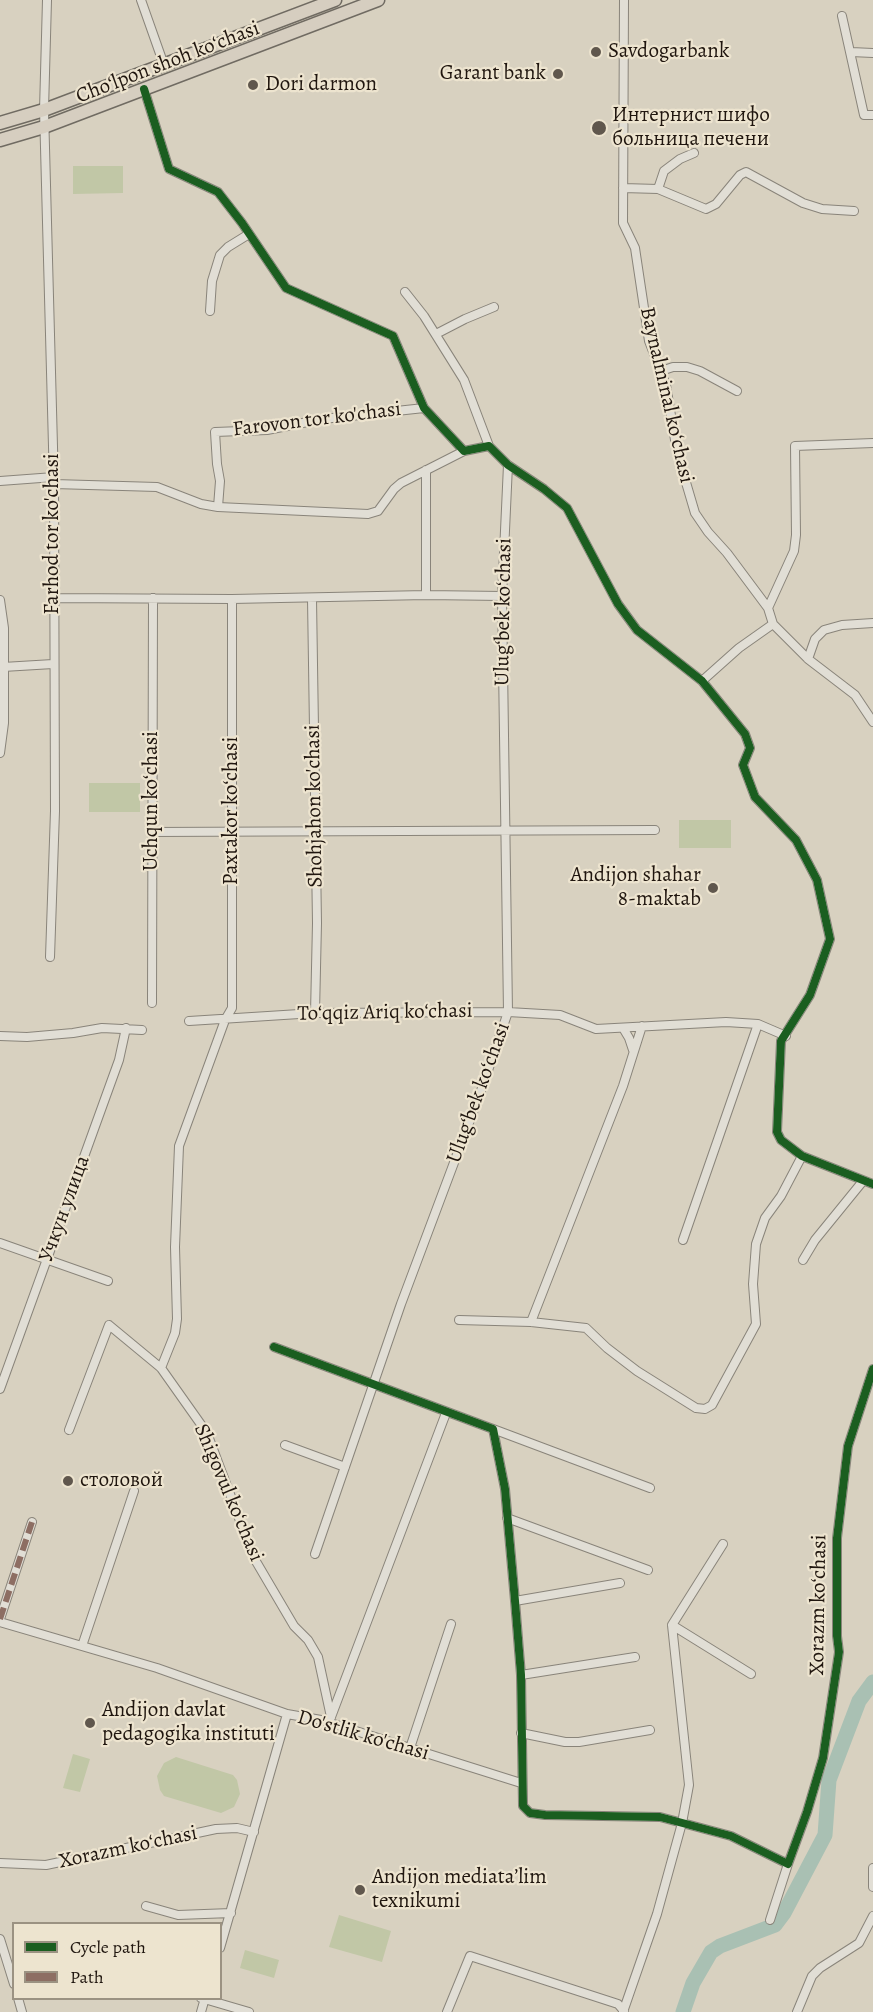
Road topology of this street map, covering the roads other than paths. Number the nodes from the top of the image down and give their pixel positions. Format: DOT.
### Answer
graph roads {
  1 [pos="47,0"];
  2 [pos="141,0"];
  3 [pos="335,0"];
  4 [pos="378,0"];
  5 [pos="624,0"];
  6 [pos="842,16"];
  7 [pos="851,52"];
  8 [pos="873,53"];
  9 [pos="164,65"];
  10 [pos="144,89"];
  11 [pos="44,110"];
  12 [pos="873,115"];
  13 [pos="0,123"];
  14 [pos="44,127"];
  15 [pos="0,140"];
  16 [pos="694,153"];
  17 [pos="623,188"];
  18 [pos="658,189"];
  19 [pos="854,212"];
  20 [pos="249,234"];
  21 [pos="405,292"];
  22 [pos="494,307"];
  23 [pos="210,311"];
  24 [pos="436,334"];
  25 [pos="662,371"];
  26 [pos="737,391"];
  27 [pos="424,408"];
  28 [pos="873,443"];
  29 [pos="489,446"];
  30 [pos="464,451"];
  31 [pos="508,465"];
  32 [pos="426,470"];
  33 [pos="0,481"];
  34 [pos="54,481"];
  35 [pos="218,507"];
  36 [pos="426,595"];
  37 [pos="502,596"];
  38 [pos="54,598"];
  39 [pos="153,598"];
  40 [pos="232,599"];
  41 [pos="312,599"];
  42 [pos="0,600"];
  43 [pos="768,608"];
  44 [pos="873,623"];
  45 [pos="773,624"];
  46 [pos="808,659"];
  47 [pos="53,664"];
  48 [pos="3,667"];
  49 [pos="702,681"];
  50 [pos="873,722"];
  51 [pos="0,753"];
  52 [pos="655,830"];
  53 [pos="232,831"];
  54 [pos="315,831"];
  55 [pos="505,831"];
  56 [pos="151,832"];
  57 [pos="50,957"];
  58 [pos="152,1003"];
  59 [pos="508,1011"];
  60 [pos="315,1013"];
  61 [pos="225,1020"];
  62 [pos="189,1021"];
  63 [pos="758,1024"];
  64 [pos="642,1026"];
  65 [pos="126,1028"];
  66 [pos="623,1028"];
  67 [pos="142,1030"];
  68 [pos="0,1036"];
  69 [pos="786,1036"];
  70 [pos="634,1052"];
  71 [pos="802,1156"];
  72 [pos="863,1182"];
  73 [pos="873,1184"];
  74 [pos="683,1240"];
  75 [pos="0,1242"];
  76 [pos="46,1260"];
  77 [pos="803,1260"];
  78 [pos="108,1281"];
  79 [pos="459,1320"];
  80 [pos="531,1322"];
  81 [pos="274,1347"];
  82 [pos="160,1368"];
  83 [pos="873,1369"];
  84 [pos="373,1384"];
  85 [pos="0,1389"];
  86 [pos="446,1413"];
  87 [pos="493,1429"];
  88 [pos="69,1430"];
  89 [pos="285,1445"];
  90 [pos="345,1467"];
  91 [pos="650,1488"];
  92 [pos="134,1491"];
  93 [pos="507,1518"];
  94 [pos="32,1522"];
  95 [pos="723,1545"];
  96 [pos="315,1554"];
  97 [pos="648,1570"];
  98 [pos="621,1583"];
  99 [pos="515,1600"];
  100 [pos="0,1621"];
  101 [pos="451,1624"];
  102 [pos="672,1626"];
  103 [pos="82,1646"];
  104 [pos="635,1658"];
  105 [pos="751,1674"];
  106 [pos="520,1675"];
  107 [pos="287,1714"];
  108 [pos="330,1720"];
  109 [pos="650,1730"];
  110 [pos="521,1732"];
  111 [pos="410,1748"];
  112 [pos="521,1783"];
  113 [pos="682,1823"];
  114 [pos="254,1832"];
  115 [pos="0,1863"];
  116 [pos="788,1864"];
  117 [pos="873,1868"];
  118 [pos="873,1887"];
  119 [pos="146,1906"];
  120 [pos="231,1913"];
  121 [pos="873,1916"];
  122 [pos="770,1920"];
  123 [pos="0,1939"];
  124 [pos="222,1942"];
  125 [pos="12,1978"];
  126 [pos="207,2000"];
  127 [pos="249,2012"];
  128 [pos="447,2012"];
  129 [pos="624,2012"];
  130 [pos="797,2012"];
  1 -- 11 [label="street, Farhod tor ko'chasi"];
  2 -- 9 [label="street"];
  3 -- 9 [label="main road, Choʻlpon shoh koʻchasi"];
  4 -- 10 [label="main road, Choʻlpon shoh koʻchasi"];
  5 -- 17 [label="street, Baynalminal koʻchasi"];
  6 -- 7 [label="street"];
  7 -- 8 [label="street"];
  7 -- 12 [label="street"];
  9 -- 11 [label="main road, Choʻlpon shoh koʻchasi"];
  10 -- 14 [label="main road, Choʻlpon shoh koʻchasi"];
  10 -- 20 [label="street"];
  11 -- 13 [label="main road, Choʻlpon shoh koʻchasi"];
  11 -- 14 [label="street, Farhod tor ko'chasi"];
  14 -- 15 [label="main road, Choʻlpon shoh koʻchasi"];
  14 -- 34 [label="street, Farhod tor ko'chasi"];
  16 -- 18 [label="street"];
  17 -- 18 [label="street"];
  17 -- 25 [label="street, Baynalminal koʻchasi"];
  18 -- 19 [label="street"];
  20 -- 23 [label="street"];
  20 -- 27 [label="street"];
  21 -- 24 [label="street"];
  22 -- 24 [label="street"];
  24 -- 29 [label="street"];
  25 -- 26 [label="street"];
  25 -- 43 [label="street, Baynalminal koʻchasi"];
  27 -- 30 [label="street"];
  27 -- 35 [label="street, Farovon tor ko'chasi"];
  28 -- 43 [label="street"];
  29 -- 30 [label="street"];
  29 -- 31 [label="street"];
  30 -- 32 [label="street"];
  31 -- 37 [label="street, Ulugʻbek koʻchasi"];
  31 -- 49 [label="street"];
  32 -- 35 [label="street"];
  32 -- 36 [label="street"];
  33 -- 34 [label="street"];
  34 -- 35 [label="street"];
  34 -- 38 [label="street, Farhod tor ko'chasi"];
  36 -- 37 [label="street"];
  36 -- 41 [label="street"];
  37 -- 55 [label="street, Ulugʻbek koʻchasi"];
  38 -- 39 [label="street"];
  38 -- 47 [label="street, Farhod tor ko'chasi"];
  39 -- 40 [label="street"];
  39 -- 56 [label="street, Uchqun koʻchasi"];
  40 -- 41 [label="street"];
  40 -- 53 [label="street, Paxtakor koʻchasi"];
  41 -- 54 [label="street, Shohjahon ko'chasi"];
  42 -- 48 [label="street"];
  43 -- 45 [label="street, Baynalminal koʻchasi"];
  44 -- 46 [label="street"];
  45 -- 46 [label="street, Baynalminal koʻchasi"];
  45 -- 49 [label="street"];
  46 -- 50 [label="street, Baynalminal koʻchasi"];
  47 -- 48 [label="street"];
  47 -- 57 [label="street, Farhod tor ko'chasi"];
  48 -- 51 [label="street"];
  49 -- 69 [label="street"];
  52 -- 55 [label="street"];
  53 -- 54 [label="street"];
  53 -- 56 [label="street"];
  53 -- 61 [label="street, Paxtakor koʻchasi"];
  54 -- 55 [label="street"];
  54 -- 60 [label="street, Shohjahon ko'chasi"];
  55 -- 59 [label="street, Ulugʻbek koʻchasi"];
  56 -- 58 [label="street, Uchqun koʻchasi"];
  59 -- 60 [label="street, Toʻqqiz Ariq koʻchasi"];
  59 -- 66 [label="street, Toʻqqiz Ariq koʻchasi"];
  59 -- 84 [label="street, Ulugʻbek koʻchasi"];
  60 -- 61 [label="street, Toʻqqiz Ariq koʻchasi"];
  61 -- 62 [label="street, Toʻqqiz Ariq koʻchasi"];
  61 -- 82 [label="street"];
  63 -- 64 [label="street, Toʻqqiz Ariq koʻchasi"];
  63 -- 69 [label="street, Toʻqqiz Ariq koʻchasi"];
  63 -- 74 [label="street"];
  64 -- 66 [label="street, Toʻqqiz Ariq koʻchasi"];
  64 -- 70 [label="street"];
  65 -- 67 [label="street"];
  65 -- 68 [label="street"];
  65 -- 76 [label="street, Учкун улица"];
  66 -- 70 [label="street"];
  69 -- 71 [label="street"];
  70 -- 80 [label="street"];
  71 -- 72 [label="street"];
  71 -- 80 [label="street"];
  72 -- 73 [label="street"];
  72 -- 77 [label="street"];
  75 -- 76 [label="street"];
  76 -- 78 [label="street"];
  76 -- 85 [label="street, Учкун улица"];
  79 -- 80 [label="street"];
  81 -- 84 [label="street"];
  82 -- 88 [label="street, Shigovul koʻchasi"];
  82 -- 108 [label="street, Shigovul koʻchasi"];
  83 -- 116 [label="street, Xorazm koʻchasi"];
  84 -- 86 [label="street"];
  84 -- 90 [label="street, Ulugʻbek koʻchasi"];
  86 -- 87 [label="street"];
  86 -- 108 [label="street"];
  87 -- 91 [label="street"];
  87 -- 93 [label="street"];
  89 -- 90 [label="street"];
  90 -- 96 [label="street, Ulugʻbek koʻchasi"];
  92 -- 103 [label="street"];
  93 -- 97 [label="street"];
  93 -- 99 [label="street"];
  94 -- 100 [label="street"];
  95 -- 102 [label="street"];
  98 -- 99 [label="street"];
  99 -- 106 [label="street"];
  100 -- 103 [label="street, Do'stlik ko'chasi"];
  101 -- 111 [label="street"];
  102 -- 105 [label="street"];
  102 -- 113 [label="street"];
  103 -- 107 [label="street, Do'stlik ko'chasi"];
  104 -- 106 [label="street"];
  106 -- 110 [label="street"];
  107 -- 108 [label="street, Do'stlik ko'chasi"];
  107 -- 114 [label="street"];
  108 -- 111 [label="street, Do'stlik ko'chasi"];
  109 -- 110 [label="street"];
  110 -- 112 [label="street"];
  111 -- 112 [label="street, Do'stlik ko'chasi"];
  112 -- 113 [label="street"];
  113 -- 116 [label="street"];
  113 -- 129 [label="street"];
  114 -- 115 [label="street, Xorazm koʻchasi"];
  114 -- 120 [label="street"];
  116 -- 122 [label="street, Xorazm koʻchasi"];
  117 -- 118 [label="street"];
  119 -- 120 [label="street"];
  120 -- 124 [label="street"];
  121 -- 130 [label="street"];
  123 -- 125 [label="street"];
  126 -- 127 [label="street"];
  128 -- 129 [label="street"];
}
